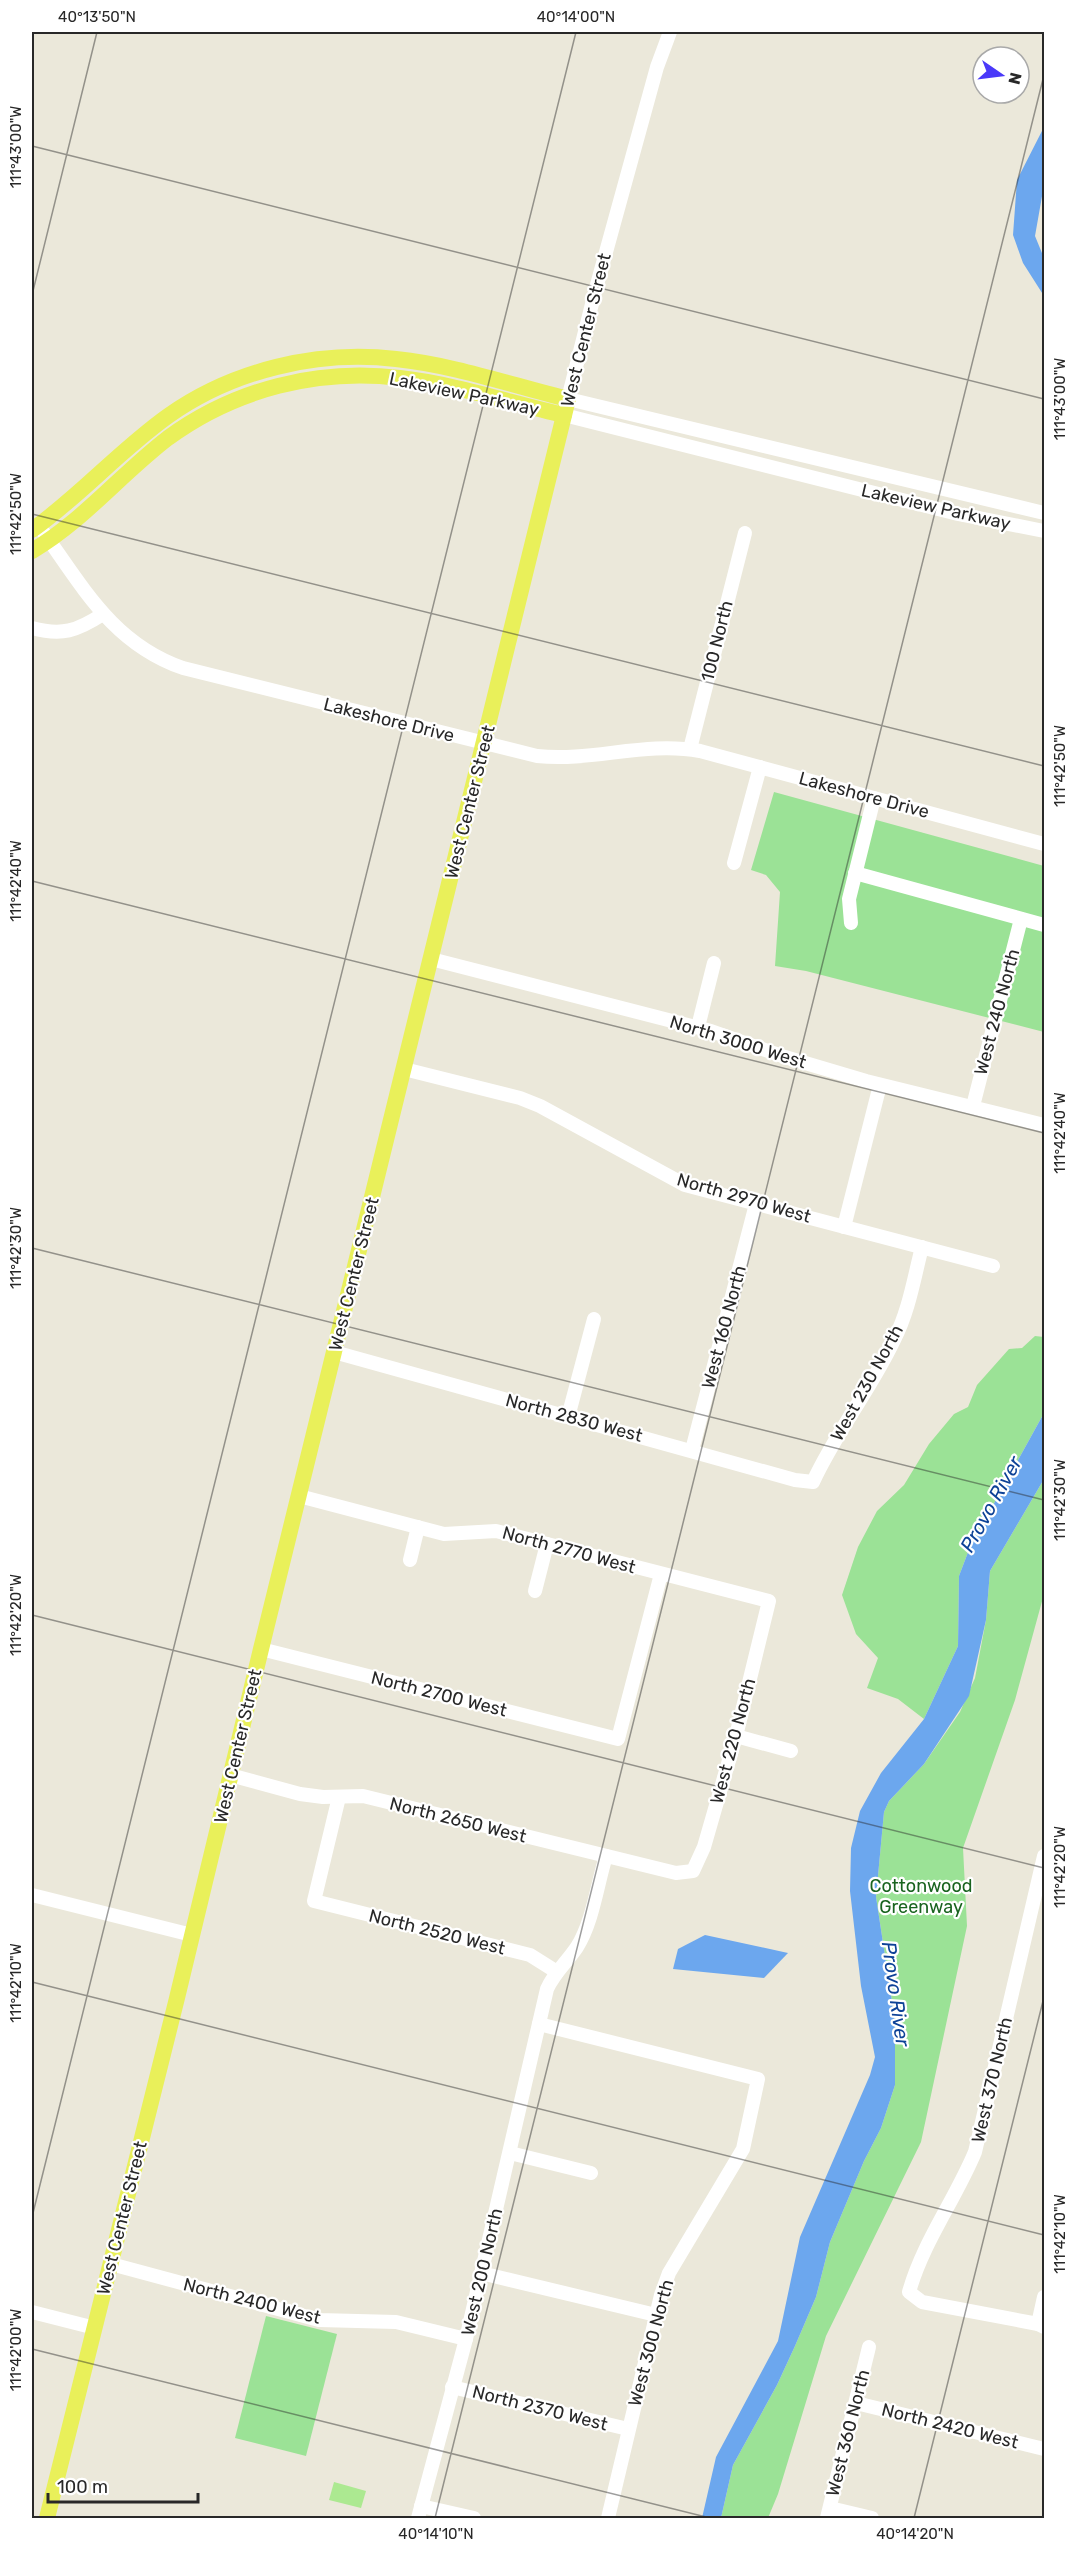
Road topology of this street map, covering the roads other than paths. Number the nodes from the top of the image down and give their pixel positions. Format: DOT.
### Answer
graph roads {
  1 [pos="670,32"];
  2 [pos="568,399"];
  3 [pos="564,416"];
  4 [pos="1044,513"];
  5 [pos="35,527"];
  6 [pos="1044,531"];
  7 [pos="745,532"];
  8 [pos="49,540"];
  9 [pos="32,551"];
  10 [pos="103,614"];
  11 [pos="32,628"];
  12 [pos="484,744"];
  13 [pos="690,749"];
  14 [pos="760,767"];
  15 [pos="874,798"];
  16 [pos="1044,844"];
  17 [pos="734,863"];
  18 [pos="855,873"];
  19 [pos="1021,919"];
  20 [pos="851,923"];
  21 [pos="1044,925"];
  22 [pos="431,959"];
  23 [pos="714,963"];
  24 [pos="698,1027"];
  25 [pos="404,1069"];
  26 [pos="880,1085"];
  27 [pos="973,1106"];
  28 [pos="1044,1125"];
  29 [pos="756,1204"];
  30 [pos="844,1227"];
  31 [pos="922,1247"];
  32 [pos="993,1266"];
  33 [pos="594,1319"];
  34 [pos="334,1352"];
  35 [pos="568,1418"];
  36 [pos="692,1450"];
  37 [pos="813,1482"];
  38 [pos="299,1496"];
  39 [pos="418,1527"];
  40 [pos="547,1544"];
  41 [pos="410,1560"];
  42 [pos="661,1574"];
  43 [pos="535,1592"];
  44 [pos="769,1601"];
  45 [pos="261,1648"];
  46 [pos="736,1736"];
  47 [pos="791,1751"];
  48 [pos="230,1775"];
  49 [pos="339,1797"];
  50 [pos="606,1856"];
  51 [pos="1044,1856"];
  52 [pos="685,1873"];
  53 [pos="32,1895"];
  54 [pos="192,1935"];
  55 [pos="557,1972"];
  56 [pos="538,2024"];
  57 [pos="510,2153"];
  58 [pos="591,2173"];
  59 [pos="111,2264"];
  60 [pos="481,2273"];
  61 [pos="1044,2297"];
  62 [pos="32,2312"];
  63 [pos="656,2315"];
  64 [pos="1041,2326"];
  65 [pos="94,2328"];
  66 [pos="466,2339"];
  67 [pos="869,2347"];
  68 [pos="452,2387"];
  69 [pos="856,2403"];
  70 [pos="628,2429"];
  71 [pos="1044,2449"];
  72 [pos="420,2512"];
  73 [pos="828,2513"];
  74 [pos="47,2518"];
  75 [pos="474,2518"];
  76 [pos="608,2518"];
  77 [pos="872,2518"];
  1 -- 2 [label="street, West Center Street"];
  2 -- 3 [label="main road, West Center Street"];
  2 -- 4 [label="street, Lakeview Parkway"];
  2 -- 5 [label="main road, Lakeview Parkway"];
  3 -- 6 [label="street, Lakeview Parkway"];
  3 -- 8 [label="main road, Lakeview Parkway"];
  3 -- 12 [label="main road, West Center Street"];
  5 -- 8 [label="street, Lakeshore Drive"];
  7 -- 13 [label="street, 100 North"];
  8 -- 9 [label="main road, Lakeview Parkway"];
  8 -- 10 [label="street, Lakeshore Drive"];
  10 -- 11 [label="street"];
  10 -- 12 [label="street, Lakeshore Drive"];
  12 -- 13 [label="street, Lakeshore Drive"];
  12 -- 22 [label="main road, West Center Street"];
  13 -- 14 [label="street, Lakeshore Drive"];
  14 -- 15 [label="street, Lakeshore Drive"];
  14 -- 17 [label="street"];
  15 -- 16 [label="street, Lakeshore Drive"];
  15 -- 18 [label="street"];
  18 -- 19 [label="street"];
  18 -- 20 [label="street"];
  19 -- 21 [label="street"];
  19 -- 27 [label="street, West 240 North"];
  22 -- 24 [label="street, North 3000 West"];
  22 -- 25 [label="main road, West Center Street"];
  23 -- 24 [label="street"];
  24 -- 26 [label="street, North 3000 West"];
  25 -- 29 [label="street, North 2970 West"];
  25 -- 34 [label="main road, West Center Street"];
  26 -- 27 [label="street, North 3000 West"];
  26 -- 30 [label="street"];
  27 -- 28 [label="street, North 3000 West"];
  29 -- 30 [label="street, North 2970 West"];
  29 -- 36 [label="street, West 160 North"];
  30 -- 31 [label="street, North 2970 West"];
  31 -- 32 [label="street, North 2970 West"];
  31 -- 37 [label="street, West 230 North"];
  33 -- 35 [label="street"];
  34 -- 35 [label="street, North 2830 West"];
  34 -- 38 [label="main road, West Center Street"];
  35 -- 36 [label="street, North 2830 West"];
  36 -- 37 [label="street, North 2830 West"];
  38 -- 39 [label="street, North 2770 West"];
  38 -- 45 [label="main road, West Center Street"];
  39 -- 40 [label="street, North 2770 West"];
  39 -- 41 [label="street"];
  40 -- 42 [label="street, North 2770 West"];
  40 -- 43 [label="street"];
  42 -- 44 [label="street, North 2770 West"];
  42 -- 45 [label="street, North 2700 West"];
  44 -- 46 [label="street, West 220 North"];
  45 -- 48 [label="main road, West Center Street"];
  46 -- 47 [label="street"];
  46 -- 52 [label="street, West 220 North"];
  48 -- 49 [label="street, North 2650 West"];
  48 -- 54 [label="main road, West Center Street"];
  49 -- 50 [label="street, North 2650 West"];
  49 -- 55 [label="street, North 2520 West"];
  50 -- 52 [label="street, North 2650 West"];
  50 -- 55 [label="street, West 200 North"];
  51 -- 64 [label="street, West 370 North"];
  53 -- 54 [label="street"];
  54 -- 59 [label="main road, West Center Street"];
  55 -- 56 [label="street, West 200 North"];
  56 -- 57 [label="street, West 200 North"];
  56 -- 63 [label="street, West 300 North"];
  57 -- 58 [label="street"];
  57 -- 60 [label="street, West 200 North"];
  59 -- 65 [label="main road, West Center Street"];
  59 -- 66 [label="street, North 2400 West"];
  60 -- 63 [label="street"];
  60 -- 66 [label="street, West 200 North"];
  61 -- 64 [label="street"];
  62 -- 65 [label="street"];
  63 -- 70 [label="street, West 300 North"];
  65 -- 74 [label="main road, West Center Street"];
  66 -- 68 [label="street, West 200 North"];
  67 -- 69 [label="street, West 360 North"];
  68 -- 70 [label="street, North 2370 West"];
  68 -- 72 [label="street, West 200 North"];
  69 -- 71 [label="street, North 2420 West"];
  69 -- 73 [label="street, West 360 North"];
  70 -- 76 [label="street, West 300 North"];
  72 -- 75 [label="street"];
  73 -- 77 [label="street"];
}
